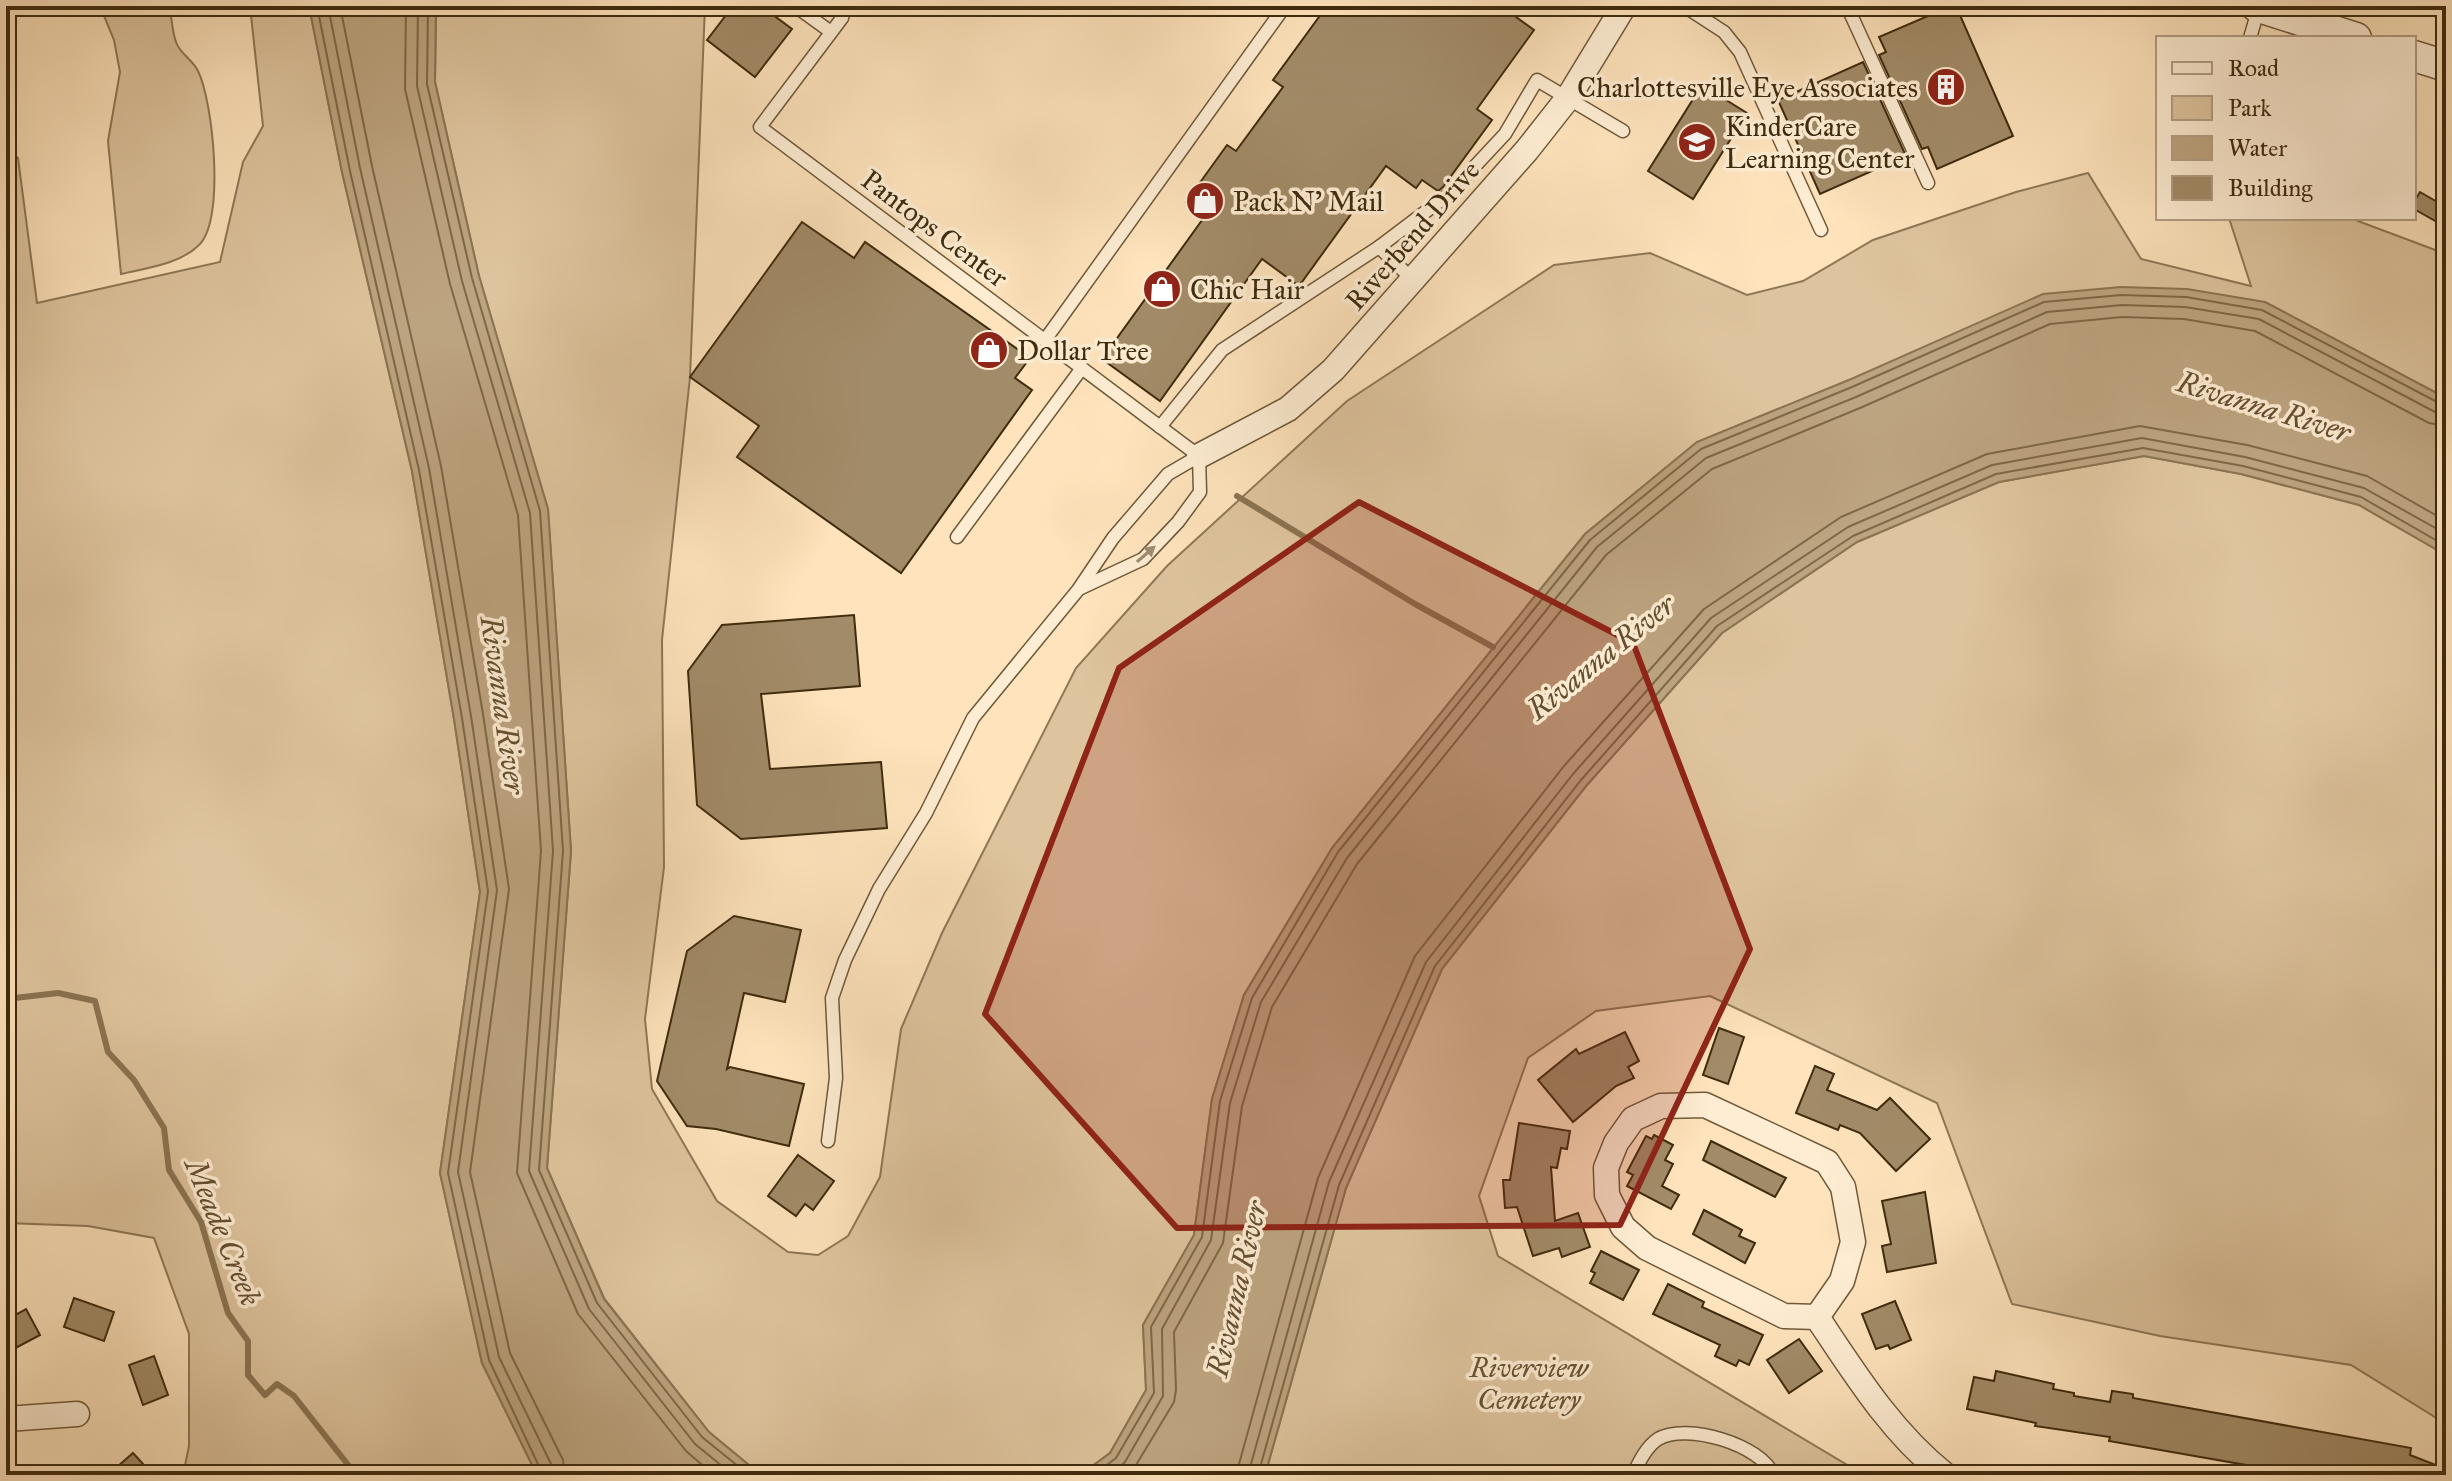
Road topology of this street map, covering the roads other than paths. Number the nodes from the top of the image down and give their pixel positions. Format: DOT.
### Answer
graph roads {
  1 [pos="795,6"];
  2 [pos="845,6"];
  3 [pos="1285,6"];
  4 [pos="1624,6"];
  5 [pos="1684,6"];
  6 [pos="1847,6"];
  7 [pos="2263,7"];
  8 [pos="831,32"];
  9 [pos="2251,36"];
  10 [pos="2350,36"];
  11 [pos="2416,57"];
  12 [pos="2446,66"];
  13 [pos="1568,98"];
  14 [pos="1623,131"];
  15 [pos="1928,183"];
  16 [pos="1821,230"];
  17 [pos="1379,247"];
  18 [pos="1414,281"];
  19 [pos="1045,340"];
  20 [pos="1082,368"];
  21 [pos="1160,427"];
  22 [pos="1199,456"];
  23 [pos="957,537"];
  24 [pos="1078,590"];
  25 [pos="828,1141"];
  26 [pos="1817,1317"];
  27 [pos="77,1414"];
  28 [pos="6,1419"];
  29 [pos="1633,1475"];
  30 [pos="1773,1475"];
  31 [pos="1945,1475"];
  1 -- 8 [label="lane"];
  2 -- 8 [label="lane, Pantops Center"];
  3 -- 19 [label="lane"];
  4 -- 13 [label="street, Riverbend Drive"];
  5 -- 16 [label="lane"];
  6 -- 15 [label="lane"];
  7 -- 9 [label="lane"];
  7 -- 10 [label="street"];
  8 -- 19 [label="lane, Pantops Center"];
  11 -- 12 [label="street"];
  13 -- 14 [label="lane"];
  13 -- 17 [label="lane"];
  13 -- 18 [label="street, Riverbend Drive"];
  17 -- 18 [label="lane"];
  17 -- 21 [label="lane"];
  18 -- 22 [label="street, Riverbend Drive"];
  19 -- 20 [label="lane, Pantops Center"];
  20 -- 21 [label="lane, Pantops Center"];
  20 -- 23 [label="lane"];
  21 -- 22 [label="lane, Pantops Center"];
  22 -- 24 [label="lane"];
  24 -- 22 [label="lane, one-way"];
  24 -- 25 [label="lane"];
  26 -- 26 [label="street"];
  26 -- 31 [label="street"];
  27 -- 28 [label="street"];
  29 -- 30 [label="lane"];
}
